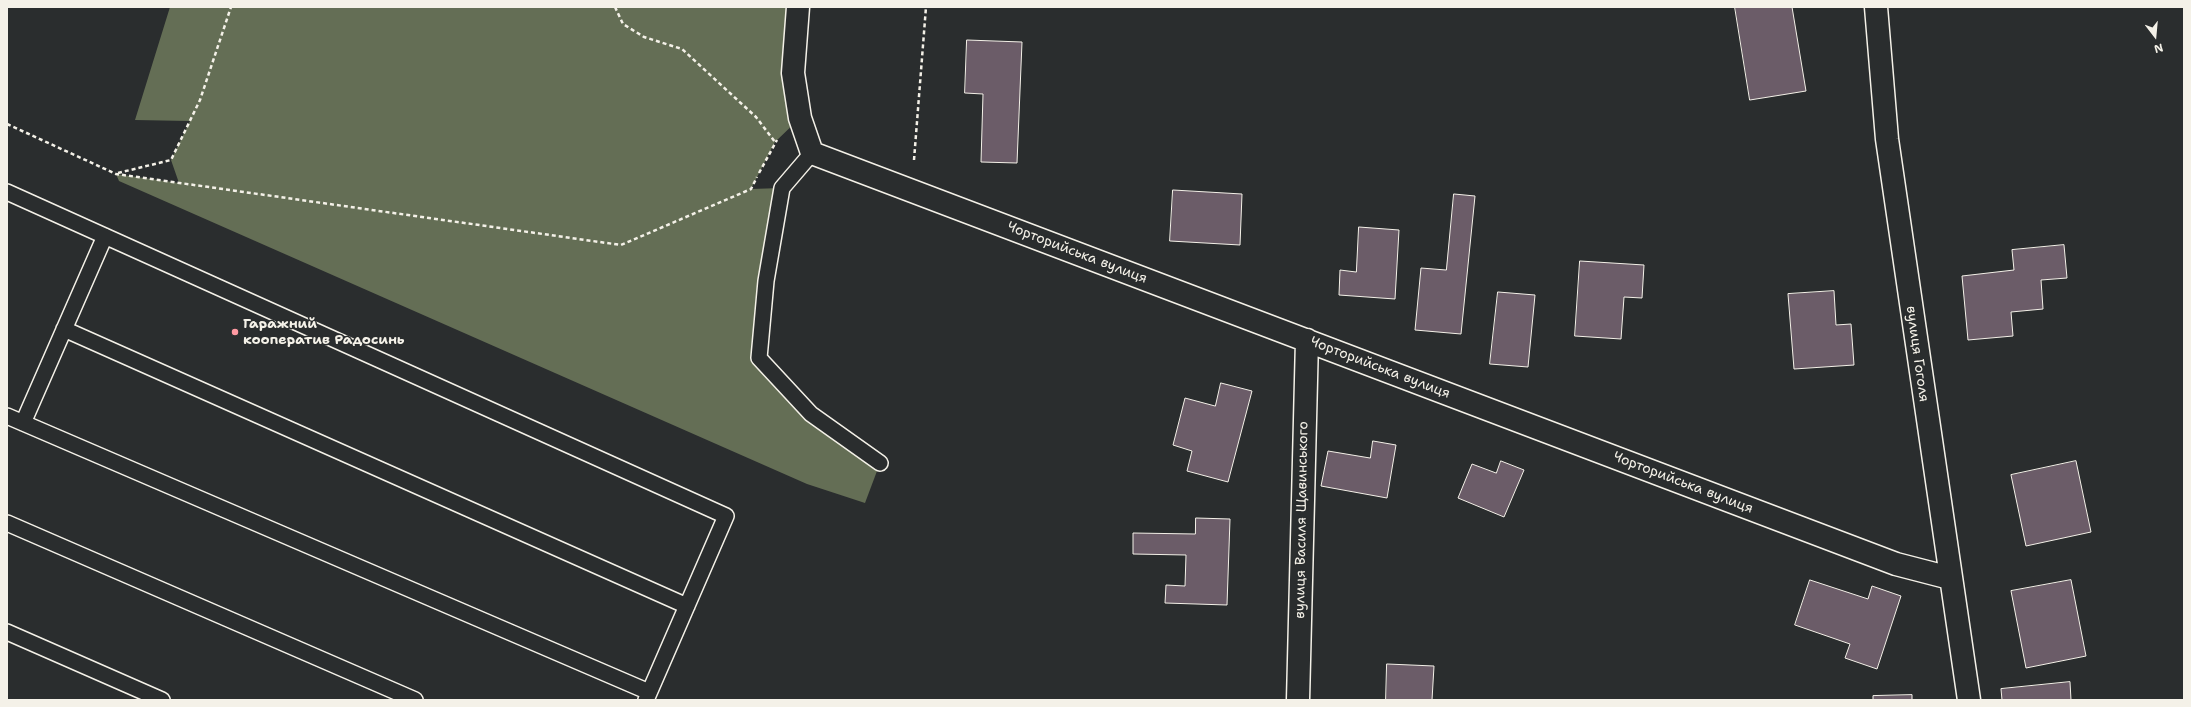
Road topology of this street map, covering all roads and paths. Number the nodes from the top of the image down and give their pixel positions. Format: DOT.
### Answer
graph roads {
  1 [pos="230,7"];
  2 [pos="615,7"];
  3 [pos="798,7"];
  4 [pos="926,7"];
  5 [pos="1876,7"];
  6 [pos="800,118"];
  7 [pos="7,124"];
  8 [pos="775,142"];
  9 [pos="812,153"];
  10 [pos="116,174"];
  11 [pos="912,190"];
  12 [pos="7,192"];
  13 [pos="105,236"];
  14 [pos="64,329"];
  15 [pos="1307,340"];
  16 [pos="7,416"];
  17 [pos="23,423"];
  18 [pos="880,463"];
  19 [pos="7,523"];
  20 [pos="1950,578"];
  21 [pos="687,606"];
  22 [pos="7,632"];
  23 [pos="648,696"];
  24 [pos="162,700"];
  25 [pos="415,700"];
  26 [pos="1298,700"];
  27 [pos="1969,700"];
  1 -- 10 [label="path"];
  2 -- 8 [label="path"];
  3 -- 6 [label="street"];
  4 -- 11 [label="path"];
  5 -- 20 [label="street, вулиця Гоголя"];
  6 -- 8 [label="path"];
  6 -- 9 [label="street"];
  7 -- 10 [label="path"];
  8 -- 10 [label="path"];
  9 -- 11 [label="street, Чорторийська вулиця"];
  9 -- 18 [label="lane"];
  11 -- 15 [label="street, Чорторийська вулиця"];
  12 -- 13 [label="lane"];
  13 -- 14 [label="lane"];
  13 -- 21 [label="lane"];
  14 -- 17 [label="lane"];
  14 -- 21 [label="lane"];
  15 -- 20 [label="street, Чорторийська вулиця"];
  15 -- 26 [label="street, вулиця Василя Щавинського"];
  16 -- 17 [label="lane"];
  17 -- 23 [label="lane"];
  19 -- 25 [label="lane"];
  20 -- 27 [label="street, вулиця Гоголя"];
  21 -- 23 [label="lane"];
  22 -- 24 [label="lane"];
}
